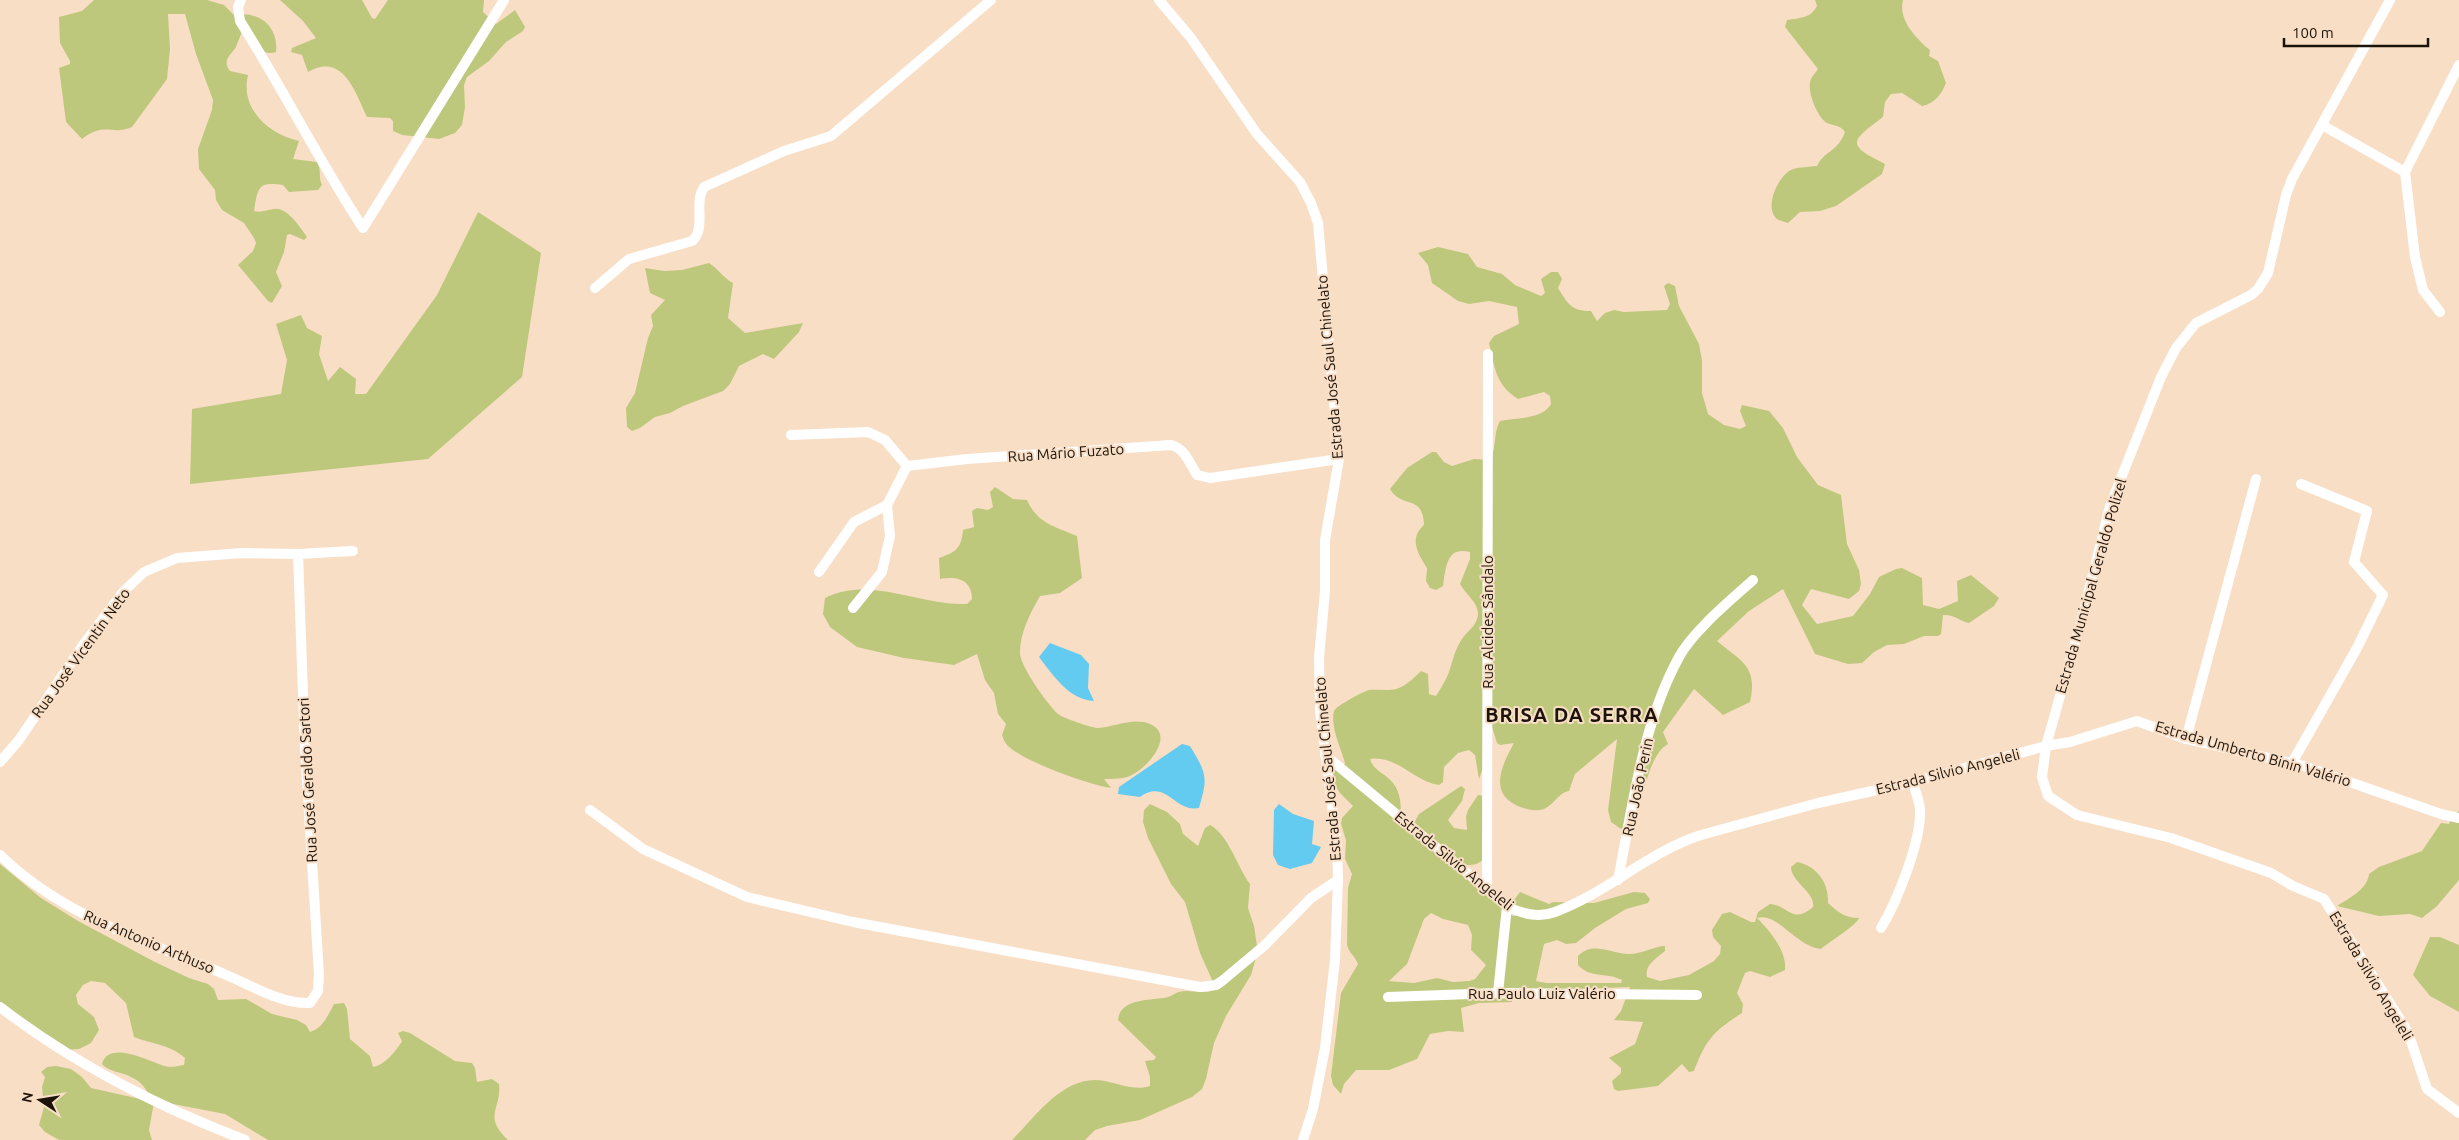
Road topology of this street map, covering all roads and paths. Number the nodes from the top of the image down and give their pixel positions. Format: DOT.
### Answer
graph roads {
  1 [pos="241,0"];
  2 [pos="504,0"];
  3 [pos="991,0"];
  4 [pos="1159,0"];
  5 [pos="2390,0"];
  6 [pos="2459,65"];
  7 [pos="2322,126"];
  8 [pos="2405,172"];
  9 [pos="595,288"];
  10 [pos="2440,312"];
  11 [pos="1488,354"];
  12 [pos="790,435"];
  13 [pos="1339,459"];
  14 [pos="906,466"];
  15 [pos="2256,479"];
  16 [pos="2301,484"];
  17 [pos="887,505"];
  18 [pos="354,551"];
  19 [pos="298,554"];
  20 [pos="819,572"];
  21 [pos="1752,580"];
  22 [pos="853,608"];
  23 [pos="2186,738"];
  24 [pos="2046,746"];
  25 [pos="1324,755"];
  26 [pos="0,762"];
  27 [pos="2292,763"];
  28 [pos="1913,782"];
  29 [pos="590,810"];
  30 [pos="2459,818"];
  31 [pos="0,855"];
  32 [pos="1338,880"];
  33 [pos="1618,880"];
  34 [pos="1488,889"];
  35 [pos="1507,906"];
  36 [pos="1881,928"];
  37 [pos="1498,993"];
  38 [pos="1697,995"];
  39 [pos="1388,997"];
  40 [pos="310,1003"];
  41 [pos="0,1007"];
  42 [pos="2459,1113"];
  43 [pos="245,1140"];
  44 [pos="1303,1140"];
  1 -- 2 [label="street"];
  3 -- 9 [label="street"];
  4 -- 13 [label="street, Estrada José Saul Chinelato"];
  5 -- 7 [label="street, Estrada Municipal Geraldo Polizel"];
  6 -- 8 [label="street"];
  7 -- 8 [label="street"];
  7 -- 24 [label="street, Estrada Municipal Geraldo Polizel"];
  8 -- 10 [label="street"];
  11 -- 34 [label="street, Rua Alcides Sândalo"];
  12 -- 14 [label="street"];
  13 -- 14 [label="street, Rua Mário Fuzato"];
  13 -- 25 [label="street, Estrada José Saul Chinelato"];
  14 -- 17 [label="street"];
  15 -- 23 [label="street"];
  16 -- 27 [label="street"];
  17 -- 20 [label="street"];
  17 -- 22 [label="street"];
  18 -- 19 [label="street, Rua José Vicentin Neto"];
  19 -- 26 [label="street, Rua José Vicentin Neto"];
  19 -- 40 [label="street, Rua José Geraldo Sartori"];
  21 -- 33 [label="street, Rua João Perin"];
  23 -- 24 [label="street, Estrada Umberto Binin Valério"];
  23 -- 27 [label="street, Estrada Umberto Binin Valério"];
  24 -- 28 [label="street, Estrada Silvio Angeleli"];
  24 -- 42 [label="street, Estrada Silvio Angeleli"];
  25 -- 32 [label="street, Estrada José Saul Chinelato"];
  25 -- 34 [label="street, Estrada Silvio Angeleli"];
  27 -- 30 [label="street, Estrada Umberto Binin Valério"];
  28 -- 33 [label="street, Estrada Silvio Angeleli"];
  28 -- 36 [label="street"];
  29 -- 32 [label="street"];
  31 -- 40 [label="street, Rua Antonio Arthuso"];
  32 -- 44 [label="street, Estrada José Saul Chinelato"];
  33 -- 35 [label="street, Estrada Silvio Angeleli"];
  34 -- 35 [label="street, Estrada Silvio Angeleli"];
  35 -- 37 [label="street"];
  37 -- 38 [label="street, Rua Paulo Luiz Valério"];
  37 -- 39 [label="street, Rua Paulo Luiz Valério"];
  41 -- 43 [label="street"];
}
